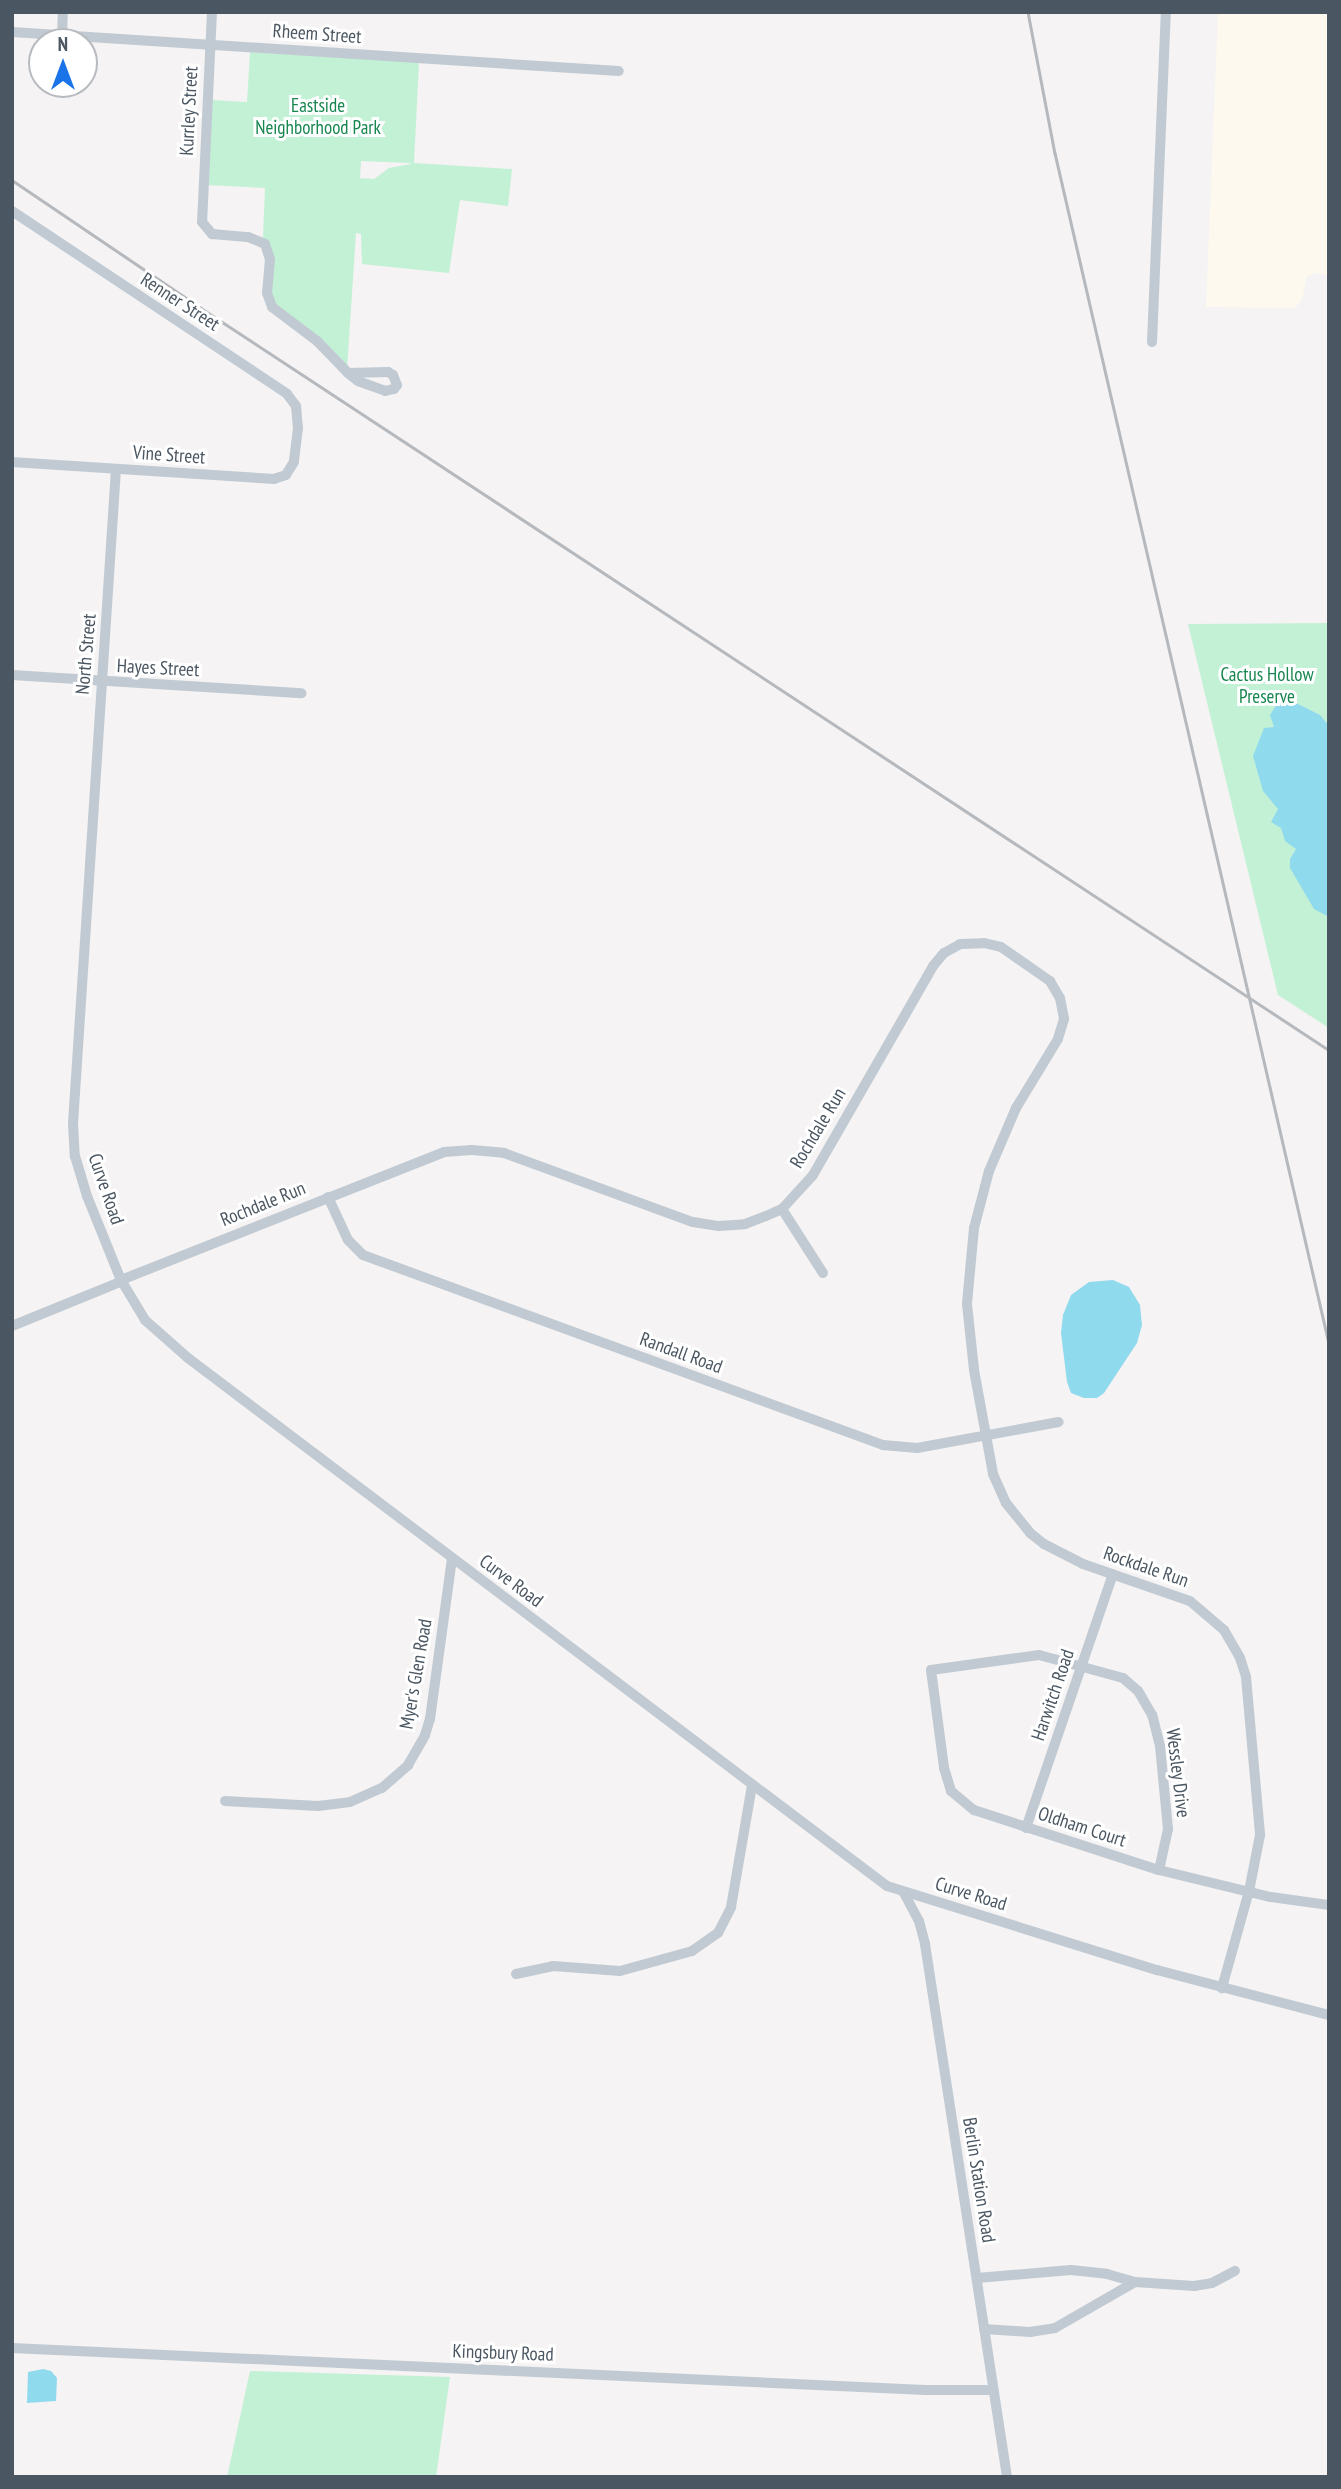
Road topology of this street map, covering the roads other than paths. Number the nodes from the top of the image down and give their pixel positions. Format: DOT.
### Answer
graph roads {
  1 [pos="212,12"];
  2 [pos="1165,12"];
  3 [pos="98,38"];
  4 [pos="210,45"];
  5 [pos="620,71"];
  6 [pos="12,211"];
  7 [pos="1152,342"];
  8 [pos="348,373"];
  9 [pos="297,441"];
  10 [pos="12,462"];
  11 [pos="116,469"];
  12 [pos="12,675"];
  13 [pos="101,682"];
  14 [pos="301,693"];
  15 [pos="91,842"];
  16 [pos="328,1197"];
  17 [pos="782,1209"];
  18 [pos="823,1273"];
  19 [pos="122,1281"];
  20 [pos="12,1326"];
  21 [pos="974,1370"];
  22 [pos="1059,1422"];
  23 [pos="986,1435"];
  24 [pos="452,1558"];
  25 [pos="1113,1574"];
  26 [pos="1082,1665"];
  27 [pos="931,1670"];
  28 [pos="752,1786"];
  29 [pos="225,1801"];
  30 [pos="1026,1828"];
  31 [pos="1159,1870"];
  32 [pos="1249,1891"];
  33 [pos="904,1893"];
  34 [pos="1329,1905"];
  35 [pos="516,1974"];
  36 [pos="1222,1988"];
  37 [pos="1329,2015"];
  38 [pos="1235,2271"];
  39 [pos="976,2278"];
  40 [pos="1135,2282"];
  41 [pos="984,2329"];
  42 [pos="12,2348"];
  43 [pos="993,2390"];
  44 [pos="1007,2477"];
  1 -- 4 [label="street, Kurrley Street"];
  2 -- 7 [label="street"];
  3 -- 4 [label="street, Rheem Street"];
  4 -- 5 [label="street, Rheem Street"];
  4 -- 8 [label="street, Kurrley Street"];
  6 -- 9 [label="street, Renner Street"];
  9 -- 11 [label="street, Vine Street"];
  10 -- 11 [label="street, Vine Street"];
  11 -- 13 [label="street, North Street"];
  12 -- 13 [label="street, Hayes Street"];
  13 -- 14 [label="street, Hayes Street"];
  13 -- 15 [label="street, North Street"];
  15 -- 19 [label="street, Curve Road"];
  16 -- 17 [label="street, Rochdale Run"];
  16 -- 19 [label="street, Rochdale Run"];
  16 -- 23 [label="street, Randall Road"];
  17 -- 18 [label="street"];
  17 -- 21 [label="street, Rochdale Run"];
  19 -- 20 [label="street, Rochdale Run"];
  19 -- 24 [label="street, Curve Road"];
  21 -- 23 [label="street, Rockdale Run"];
  22 -- 23 [label="street, Randall Road"];
  23 -- 25 [label="street, Rockdale Run"];
  24 -- 28 [label="street, Curve Road"];
  24 -- 29 [label="street, Myer's Glen Road"];
  25 -- 26 [label="street, Harwitch Road"];
  25 -- 32 [label="street, Rockdale Run"];
  26 -- 27 [label="street, Wessley Drive"];
  26 -- 30 [label="street, Harwitch Road"];
  26 -- 31 [label="street, Wessley Drive"];
  27 -- 30 [label="street, Oldham Court"];
  28 -- 33 [label="street, Curve Road"];
  28 -- 35 [label="street"];
  30 -- 31 [label="street, Oldham Court"];
  31 -- 32 [label="street, Oldham Court"];
  32 -- 34 [label="street, Oldham Court"];
  32 -- 36 [label="street, Rockdale Run"];
  33 -- 36 [label="street, Curve Road"];
  33 -- 39 [label="street, Berlin Station Road"];
  36 -- 37 [label="street, Curve Road"];
  38 -- 40 [label="street"];
  39 -- 40 [label="street"];
  39 -- 41 [label="street, Berlin Station Road"];
  40 -- 41 [label="street"];
  41 -- 43 [label="street, Berlin Station Road"];
  42 -- 43 [label="street, Kingsbury Road"];
  43 -- 44 [label="street, Berlin Station Road"];
}
